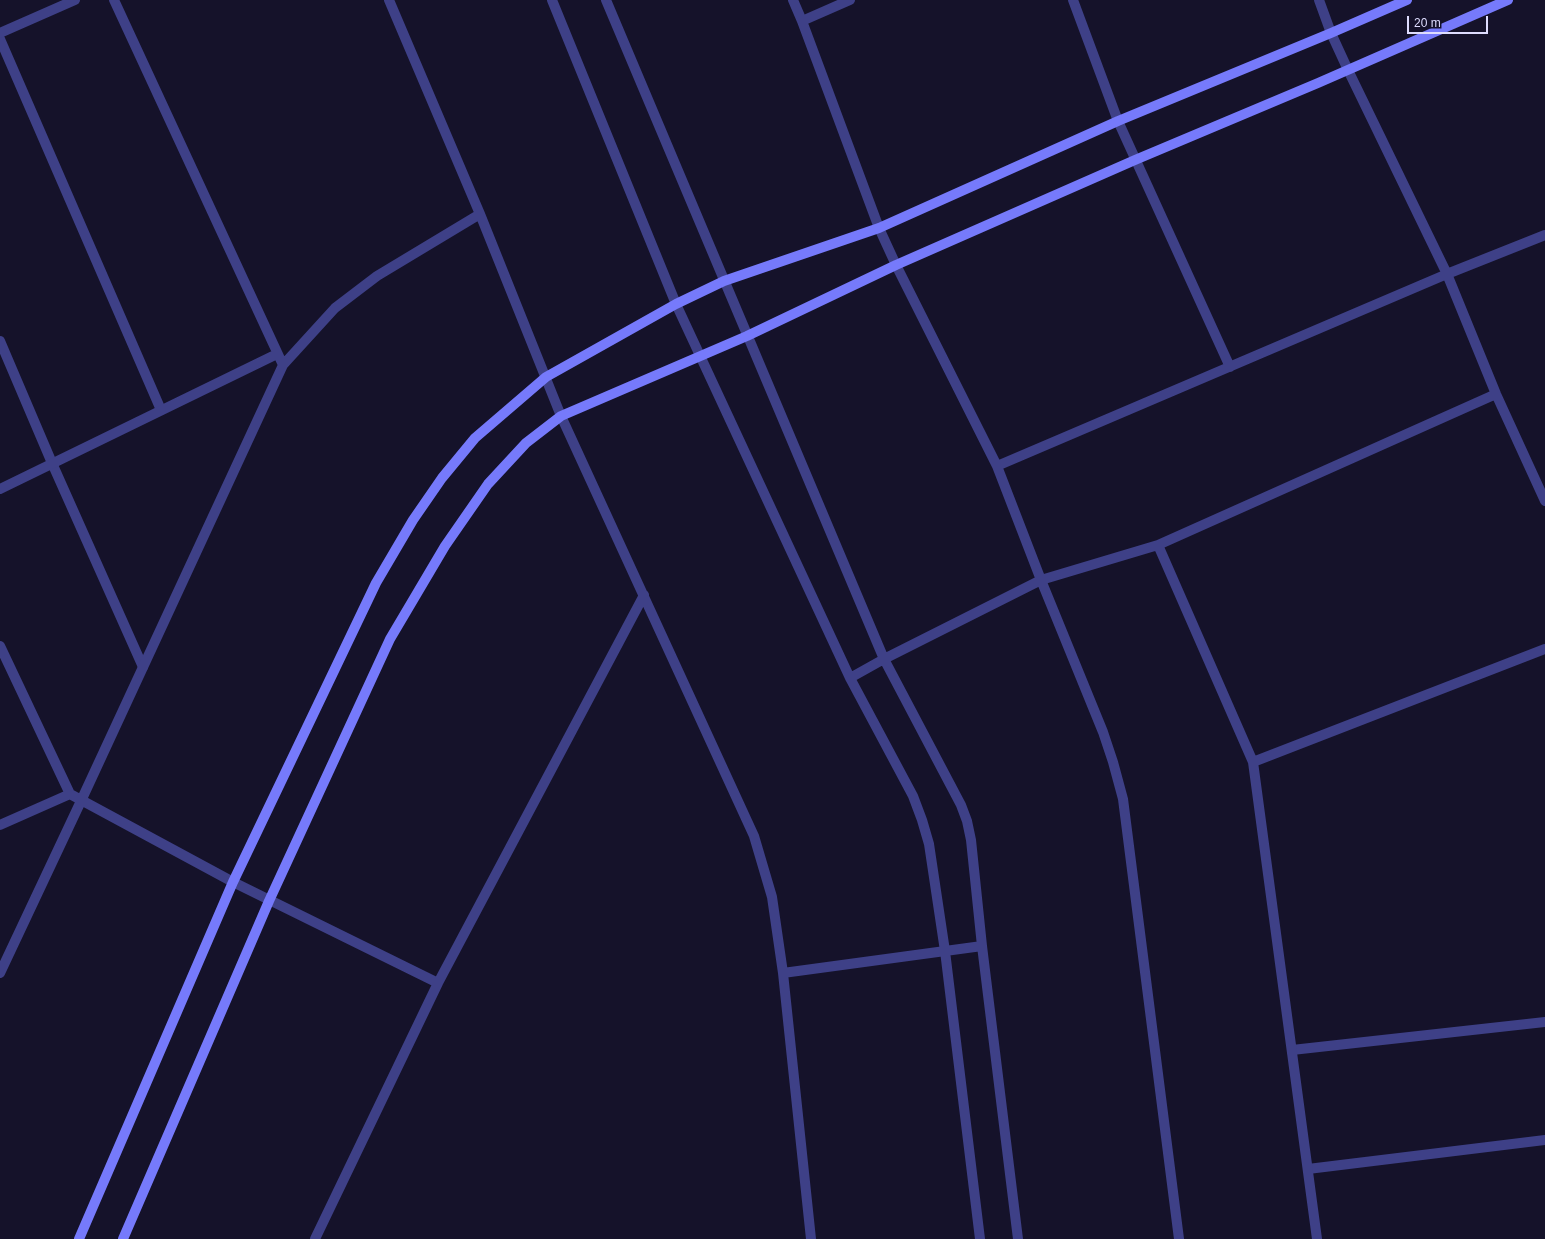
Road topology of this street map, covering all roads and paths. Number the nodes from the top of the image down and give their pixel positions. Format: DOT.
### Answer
graph roads {
  1 [pos="75,0"];
  2 [pos="114,0"];
  3 [pos="388,0"];
  4 [pos="552,0"];
  5 [pos="606,0"];
  6 [pos="793,0"];
  7 [pos="850,0"];
  8 [pos="1073,0"];
  9 [pos="1319,0"];
  10 [pos="1407,0"];
  11 [pos="1508,0"];
  12 [pos="802,21"];
  13 [pos="0,33"];
  14 [pos="1331,33"];
  15 [pos="0,39"];
  16 [pos="1348,70"];
  17 [pos="1118,121"];
  18 [pos="1135,160"];
  19 [pos="480,214"];
  20 [pos="879,228"];
  21 [pos="1545,235"];
  22 [pos="896,265"];
  23 [pos="1447,274"];
  24 [pos="724,281"];
  25 [pos="676,304"];
  26 [pos="747,336"];
  27 [pos="0,341"];
  28 [pos="277,354"];
  29 [pos="701,357"];
  30 [pos="283,365"];
  31 [pos="1230,367"];
  32 [pos="546,377"];
  33 [pos="1496,394"];
  34 [pos="161,410"];
  35 [pos="561,416"];
  36 [pos="52,463"];
  37 [pos="997,466"];
  38 [pos="0,489"];
  39 [pos="1545,501"];
  40 [pos="1158,545"];
  41 [pos="1041,580"];
  42 [pos="644,595"];
  43 [pos="0,646"];
  44 [pos="1545,649"];
  45 [pos="884,659"];
  46 [pos="143,667"];
  47 [pos="850,678"];
  48 [pos="1253,762"];
  49 [pos="70,794"];
  50 [pos="81,801"];
  51 [pos="0,825"];
  52 [pos="233,882"];
  53 [pos="269,900"];
  54 [pos="982,946"];
  55 [pos="945,951"];
  56 [pos="0,973"];
  57 [pos="783,973"];
  58 [pos="438,983"];
  59 [pos="1545,1022"];
  60 [pos="1292,1050"];
  61 [pos="1545,1140"];
  62 [pos="1308,1169"];
  63 [pos="79,1239"];
  64 [pos="122,1239"];
  65 [pos="315,1239"];
  66 [pos="811,1239"];
  67 [pos="980,1239"];
  68 [pos="1018,1239"];
  69 [pos="1179,1239"];
  70 [pos="1317,1239"];
  1 -- 13 [label="street"];
  2 -- 28 [label="street"];
  3 -- 19 [label="street"];
  4 -- 25 [label="street"];
  5 -- 24 [label="street"];
  6 -- 12 [label="street"];
  7 -- 12 [label="street"];
  8 -- 17 [label="street"];
  9 -- 14 [label="street"];
  10 -- 14 [label="street"];
  11 -- 16 [label="street"];
  12 -- 20 [label="street"];
  14 -- 16 [label="street"];
  14 -- 17 [label="street"];
  15 -- 34 [label="street"];
  16 -- 18 [label="street"];
  16 -- 23 [label="street"];
  17 -- 18 [label="street"];
  17 -- 20 [label="street"];
  18 -- 22 [label="street"];
  18 -- 31 [label="street"];
  19 -- 30 [label="street"];
  19 -- 32 [label="street"];
  20 -- 22 [label="street"];
  20 -- 24 [label="street"];
  21 -- 23 [label="street"];
  22 -- 26 [label="street"];
  22 -- 37 [label="street"];
  23 -- 31 [label="street"];
  23 -- 33 [label="street"];
  24 -- 25 [label="street"];
  24 -- 26 [label="street"];
  25 -- 29 [label="street"];
  25 -- 32 [label="street"];
  26 -- 29 [label="street"];
  26 -- 45 [label="street"];
  27 -- 36 [label="street"];
  28 -- 30 [label="street"];
  28 -- 34 [label="street"];
  29 -- 35 [label="street"];
  29 -- 47 [label="street"];
  30 -- 46 [label="street"];
  31 -- 37 [label="street"];
  32 -- 35 [label="street"];
  32 -- 52 [label="street"];
  33 -- 39 [label="street"];
  33 -- 40 [label="street"];
  34 -- 36 [label="street"];
  35 -- 42 [label="street"];
  35 -- 53 [label="street"];
  36 -- 38 [label="street"];
  36 -- 46 [label="street"];
  37 -- 41 [label="street"];
  40 -- 41 [label="street"];
  40 -- 48 [label="street"];
  41 -- 45 [label="street"];
  41 -- 69 [label="street"];
  42 -- 57 [label="street"];
  42 -- 58 [label="street"];
  43 -- 49 [label="street"];
  44 -- 48 [label="street"];
  45 -- 47 [label="street"];
  45 -- 54 [label="street"];
  46 -- 50 [label="street"];
  47 -- 55 [label="street"];
  48 -- 60 [label="street"];
  49 -- 50 [label="street"];
  49 -- 51 [label="street"];
  50 -- 52 [label="street"];
  50 -- 56 [label="street"];
  52 -- 53 [label="street"];
  52 -- 63 [label="street"];
  53 -- 58 [label="street"];
  53 -- 64 [label="street"];
  54 -- 55 [label="street"];
  54 -- 68 [label="street"];
  55 -- 57 [label="street"];
  55 -- 67 [label="street"];
  57 -- 66 [label="street"];
  58 -- 65 [label="street"];
  59 -- 60 [label="street"];
  60 -- 62 [label="street"];
  61 -- 62 [label="street"];
  62 -- 70 [label="street"];
}
